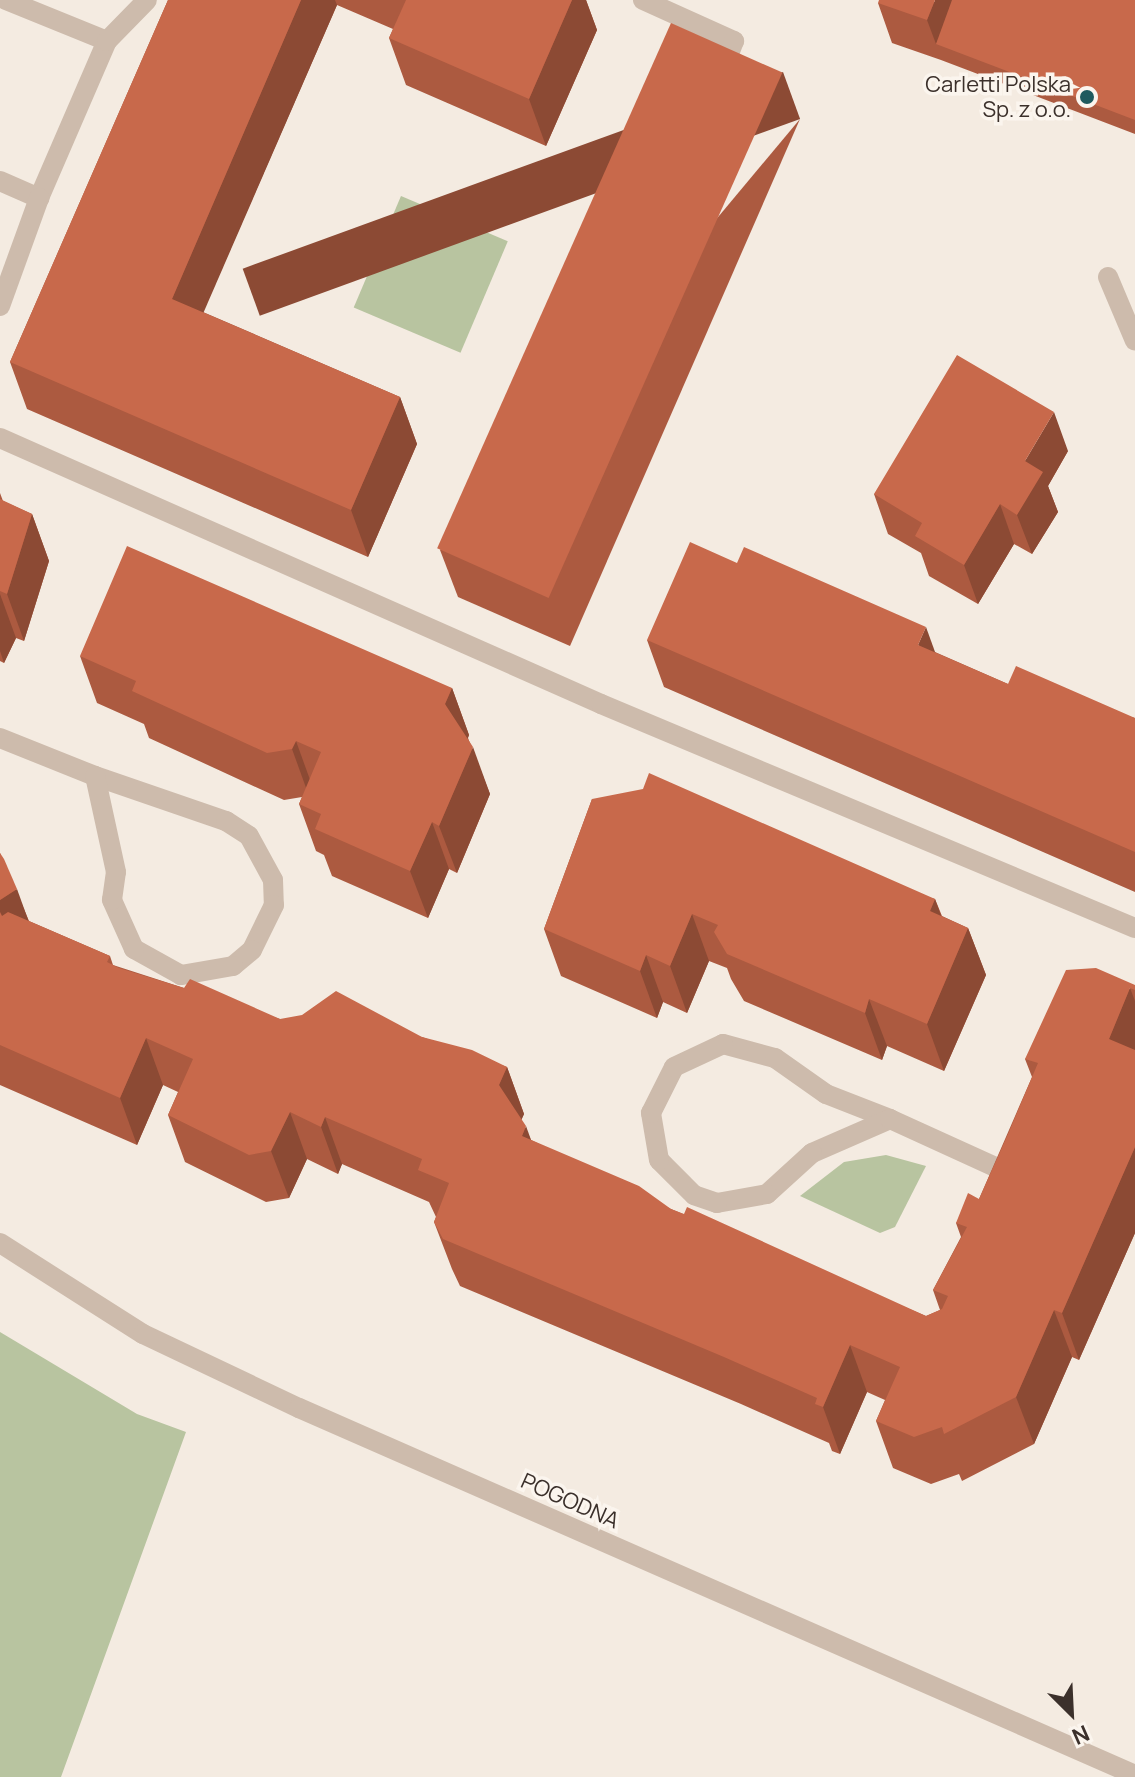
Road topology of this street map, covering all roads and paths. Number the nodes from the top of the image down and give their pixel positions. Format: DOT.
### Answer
graph roads {
  1 [pos="6,0"];
  2 [pos="147,0"];
  3 [pos="643,0"];
  4 [pos="107,41"];
  5 [pos="717,83"];
  6 [pos="0,181"];
  7 [pos="39,198"];
  8 [pos="1108,277"];
  9 [pos="0,306"];
  10 [pos="1135,341"];
  11 [pos="0,438"];
  12 [pos="0,738"];
  13 [pos="95,776"];
  14 [pos="1135,928"];
  15 [pos="890,1119"];
  16 [pos="1025,1181"];
  17 [pos="0,1243"];
  18 [pos="1135,1775"];
  1 -- 4 [label="street"];
  2 -- 4 [label="street"];
  3 -- 5 [label="street"];
  4 -- 7 [label="street"];
  6 -- 7 [label="street"];
  7 -- 9 [label="street"];
  8 -- 10 [label="street"];
  11 -- 14 [label="street"];
  12 -- 13 [label="street"];
  13 -- 13 [label="street"];
  15 -- 15 [label="street"];
  15 -- 16 [label="street"];
  17 -- 18 [label="street, POGODNA"];
}
